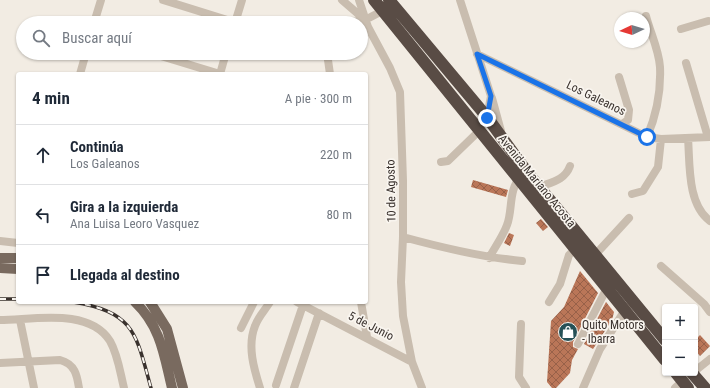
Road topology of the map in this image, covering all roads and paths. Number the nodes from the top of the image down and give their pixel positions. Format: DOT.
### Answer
graph roads {
  1 [pos="101,0"];
  2 [pos="163,0"];
  3 [pos="242,0"];
  4 [pos="342,0"];
  5 [pos="359,0"];
  6 [pos="374,0"];
  7 [pos="460,0"];
  8 [pos="391,2"];
  9 [pos="383,12"];
  10 [pos="96,16"];
  11 [pos="214,16"];
  12 [pos="238,16"];
  13 [pos="360,16"];
  14 [pos="364,16"];
  15 [pos="368,19"];
  16 [pos="709,23"];
  17 [pos="368,26"];
  18 [pos="681,29"];
  19 [pos="650,30"];
  20 [pos="477,54"];
  21 [pos="84,60"];
  22 [pos="173,60"];
  23 [pos="224,60"];
  24 [pos="328,60"];
  25 [pos="686,63"];
  26 [pos="81,72"];
  27 [pos="213,72"];
  28 [pos="221,72"];
  29 [pos="330,72"];
  30 [pos="619,77"];
  31 [pos="491,96"];
  32 [pos="487,118"];
  33 [pos="622,124"];
  34 [pos="478,130"];
  35 [pos="647,137"];
  36 [pos="709,137"];
  37 [pos="503,138"];
  38 [pos="688,138"];
  39 [pos="661,139"];
  40 [pos="441,162"];
  41 [pos="570,166"];
  42 [pos="522,176"];
  43 [pos="539,187"];
  44 [pos="632,194"];
  45 [pos="629,218"];
  46 [pos="710,222"];
  47 [pos="403,237"];
  48 [pos="0,241"];
  49 [pos="16,243"];
  50 [pos="575,249"];
  51 [pos="595,255"];
  52 [pos="0,258"];
  53 [pos="16,258"];
  54 [pos="489,258"];
  55 [pos="522,261"];
  56 [pos="661,266"];
  57 [pos="0,268"];
  58 [pos="16,269"];
  59 [pos="607,288"];
  60 [pos="632,300"];
  61 [pos="549,302"];
  62 [pos="137,304"];
  63 [pos="151,304"];
  64 [pos="253,304"];
  65 [pos="269,304"];
  66 [pos="300,304"];
  67 [pos="361,304"];
  68 [pos="625,310"];
  69 [pos="710,312"];
  70 [pos="320,313"];
  71 [pos="0,320"];
  72 [pos="20,320"];
  73 [pos="521,324"];
  74 [pos="241,328"];
  75 [pos="662,336"];
  76 [pos="367,337"];
  77 [pos="578,344"];
  78 [pos="662,356"];
  79 [pos="710,359"];
  80 [pos="28,362"];
  81 [pos="412,362"];
  82 [pos="0,363"];
  83 [pos="698,369"];
  84 [pos="695,376"];
  85 [pos="276,385"];
  86 [pos="34,388"];
  87 [pos="79,388"];
  88 [pos="124,388"];
  89 [pos="172,388"];
  90 [pos="183,388"];
  91 [pos="260,388"];
  92 [pos="294,388"];
  93 [pos="422,388"];
  94 [pos="526,388"];
  95 [pos="583,388"];
  96 [pos="705,388"];
  1 -- 10 [label="street"];
  2 -- 11 [label="street"];
  3 -- 12 [label="street"];
  4 -- 13 [label="street"];
  5 -- 14 [label="street, 10 de Agosto"];
  6 -- 9 [label="highway, Avenida Mariano Acosta"];
  7 -- 20 [label="street"];
  8 -- 9 [label="street"];
  8 -- 32 [label="highway, Avenida Mariano Acosta"];
  9 -- 15 [label="street"];
  9 -- 34 [label="highway, Avenida Mariano Acosta"];
  16 -- 18 [label="street"];
  17 -- 47 [label="street, 10 de Agosto"];
  19 -- 35 [label="street"];
  20 -- 31 [label="street"];
  20 -- 33 [label="street, Los Galeanos"];
  21 -- 26 [label="street"];
  22 -- 27 [label="street"];
  23 -- 28 [label="street"];
  24 -- 29 [label="street"];
  25 -- 36 [label="street"];
  30 -- 33 [label="street"];
  31 -- 32 [label="street"];
  31 -- 37 [label="street"];
  32 -- 34 [label="street"];
  32 -- 37 [label="highway, Avenida Mariano Acosta"];
  33 -- 35 [label="street, Los Galeanos"];
  34 -- 40 [label="street"];
  34 -- 42 [label="highway, Avenida Mariano Acosta"];
  35 -- 39 [label="street, Los Galeanos"];
  36 -- 38 [label="street, Los Galeanos"];
  37 -- 42 [label="highway, Avenida Mariano Acosta"];
  38 -- 39 [label="street, Los Galeanos"];
  38 -- 46 [label="street"];
  39 -- 44 [label="street"];
  41 -- 43 [label="street"];
  42 -- 43 [label="highway, Avenida Mariano Acosta"];
  42 -- 50 [label="highway, Avenida Mariano Acosta"];
  42 -- 54 [label="street"];
  43 -- 51 [label="highway, Avenida Mariano Acosta"];
  45 -- 51 [label="street"];
  47 -- 54 [label="street"];
  47 -- 81 [label="street, 10 de Agosto"];
  48 -- 49 [label="street"];
  50 -- 59 [label="highway, Avenida Mariano Acosta"];
  50 -- 61 [label="street"];
  51 -- 60 [label="highway, Avenida Mariano Acosta"];
  52 -- 53 [label="main road"];
  54 -- 55 [label="street"];
  56 -- 69 [label="street"];
  57 -- 58 [label="main road"];
  59 -- 68 [label="highway, Avenida Mariano Acosta"];
  59 -- 77 [label="street"];
  60 -- 68 [label="street"];
  60 -- 75 [label="highway, Avenida Mariano Acosta"];
  62 -- 89 [label="main road"];
  63 -- 90 [label="main road"];
  64 -- 74 [label="street"];
  65 -- 91 [label="street"];
  66 -- 70 [label="street, 5 de Junio"];
  66 -- 85 [label="street"];
  67 -- 76 [label="street"];
  68 -- 78 [label="highway, Avenida Mariano Acosta"];
  68 -- 95 [label="street"];
  70 -- 76 [label="street, 5 de Junio"];
  70 -- 92 [label="street"];
  71 -- 72 [label="street"];
  72 -- 80 [label="street"];
  72 -- 88 [label="street"];
  73 -- 94 [label="street"];
  76 -- 81 [label="street, 5 de Junio"];
  79 -- 83 [label="street"];
  80 -- 82 [label="street"];
  80 -- 86 [label="street"];
  80 -- 87 [label="street"];
  81 -- 93 [label="street, 10 de Agosto"];
  84 -- 96 [label="highway"];
}
